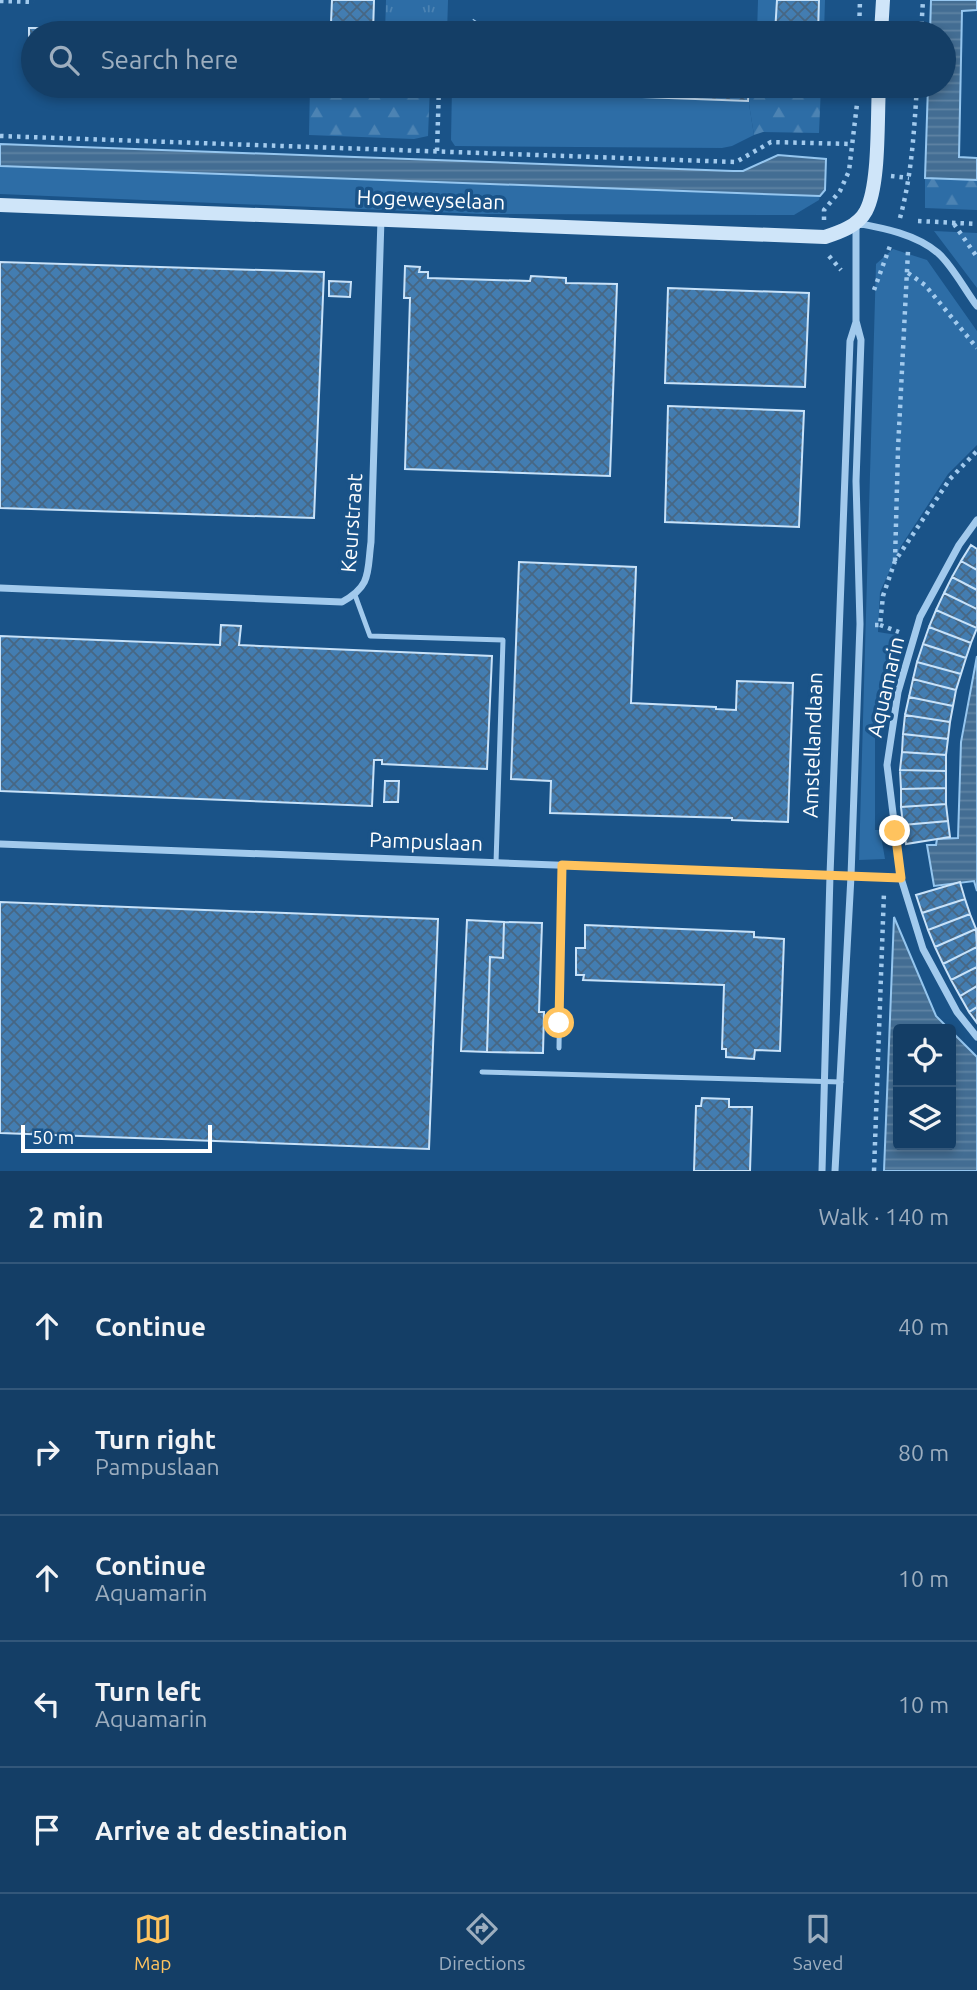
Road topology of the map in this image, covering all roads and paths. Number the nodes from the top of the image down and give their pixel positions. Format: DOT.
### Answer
graph roads {
  1 [pos="860,0"];
  2 [pos="883,0"];
  3 [pos="923,0"];
  4 [pos="0,1"];
  5 [pos="34,2"];
  6 [pos="859,21"];
  7 [pos="882,21"];
  8 [pos="922,21"];
  9 [pos="439,98"];
  10 [pos="878,98"];
  11 [pos="916,98"];
  12 [pos="0,136"];
  13 [pos="852,144"];
  14 [pos="437,151"];
  15 [pos="0,205"];
  16 [pos="381,218"];
  17 [pos="856,223"];
  18 [pos="953,223"];
  19 [pos="977,224"];
  20 [pos="895,232"];
  21 [pos="909,237"];
  22 [pos="977,257"];
  23 [pos="907,272"];
  24 [pos="977,306"];
  25 [pos="856,321"];
  26 [pos="977,348"];
  27 [pos="977,451"];
  28 [pos="977,520"];
  29 [pos="895,561"];
  30 [pos="0,588"];
  31 [pos="355,595"];
  32 [pos="860,624"];
  33 [pos="0,844"];
  34 [pos="496,863"];
  35 [pos="562,865"];
  36 [pos="830,875"];
  37 [pos="851,876"];
  38 [pos="885,877"];
  39 [pos="901,878"];
  40 [pos="977,1037"];
  41 [pos="559,1048"];
  42 [pos="482,1072"];
  43 [pos="824,1082"];
  44 [pos="841,1082"];
  45 [pos="822,1171"];
  46 [pos="835,1171"];
  47 [pos="874,1171"];
  1 -- 6 [label="path"];
  2 -- 7 [label="main road"];
  3 -- 8 [label="path"];
  4 -- 5 [label="path"];
  9 -- 14 [label="path"];
  10 -- 17 [label="main road, Amstellandlaan"];
  11 -- 18 [label="path"];
  12 -- 14 [label="path"];
  13 -- 14 [label="path"];
  15 -- 16 [label="main road, Hogeweyselaan"];
  16 -- 17 [label="main road, Hogeweyselaan"];
  16 -- 31 [label="street, Keurstraat"];
  17 -- 20 [label="street"];
  17 -- 25 [label="street, Amstellandlaan"];
  18 -- 19 [label="path"];
  18 -- 22 [label="path"];
  20 -- 21 [label="street"];
  20 -- 25 [label="path"];
  21 -- 23 [label="path"];
  21 -- 24 [label="street"];
  23 -- 26 [label="path"];
  23 -- 29 [label="path"];
  25 -- 32 [label="street, Amstellandlaan"];
  25 -- 36 [label="street, Amstellandlaan"];
  27 -- 29 [label="path"];
  28 -- 39 [label="street, Aquamarin"];
  29 -- 32 [label="path"];
  30 -- 31 [label="street, Keurstraat"];
  31 -- 34 [label="lane"];
  32 -- 37 [label="street, Amstellandlaan"];
  33 -- 34 [label="street, Pampuslaan"];
  34 -- 35 [label="street, Pampuslaan"];
  35 -- 36 [label="street, Pampuslaan"];
  35 -- 41 [label="lane"];
  36 -- 37 [label="street, Pampuslaan"];
  36 -- 43 [label="street, Amstellandlaan"];
  37 -- 38 [label="street"];
  37 -- 44 [label="street, Amstellandlaan"];
  38 -- 39 [label="street"];
  38 -- 47 [label="path"];
  39 -- 40 [label="street, Aquamarin"];
  42 -- 43 [label="lane"];
  43 -- 44 [label="lane"];
  43 -- 45 [label="street, Amstellandlaan"];
  44 -- 46 [label="street, Amstellandlaan"];
}
